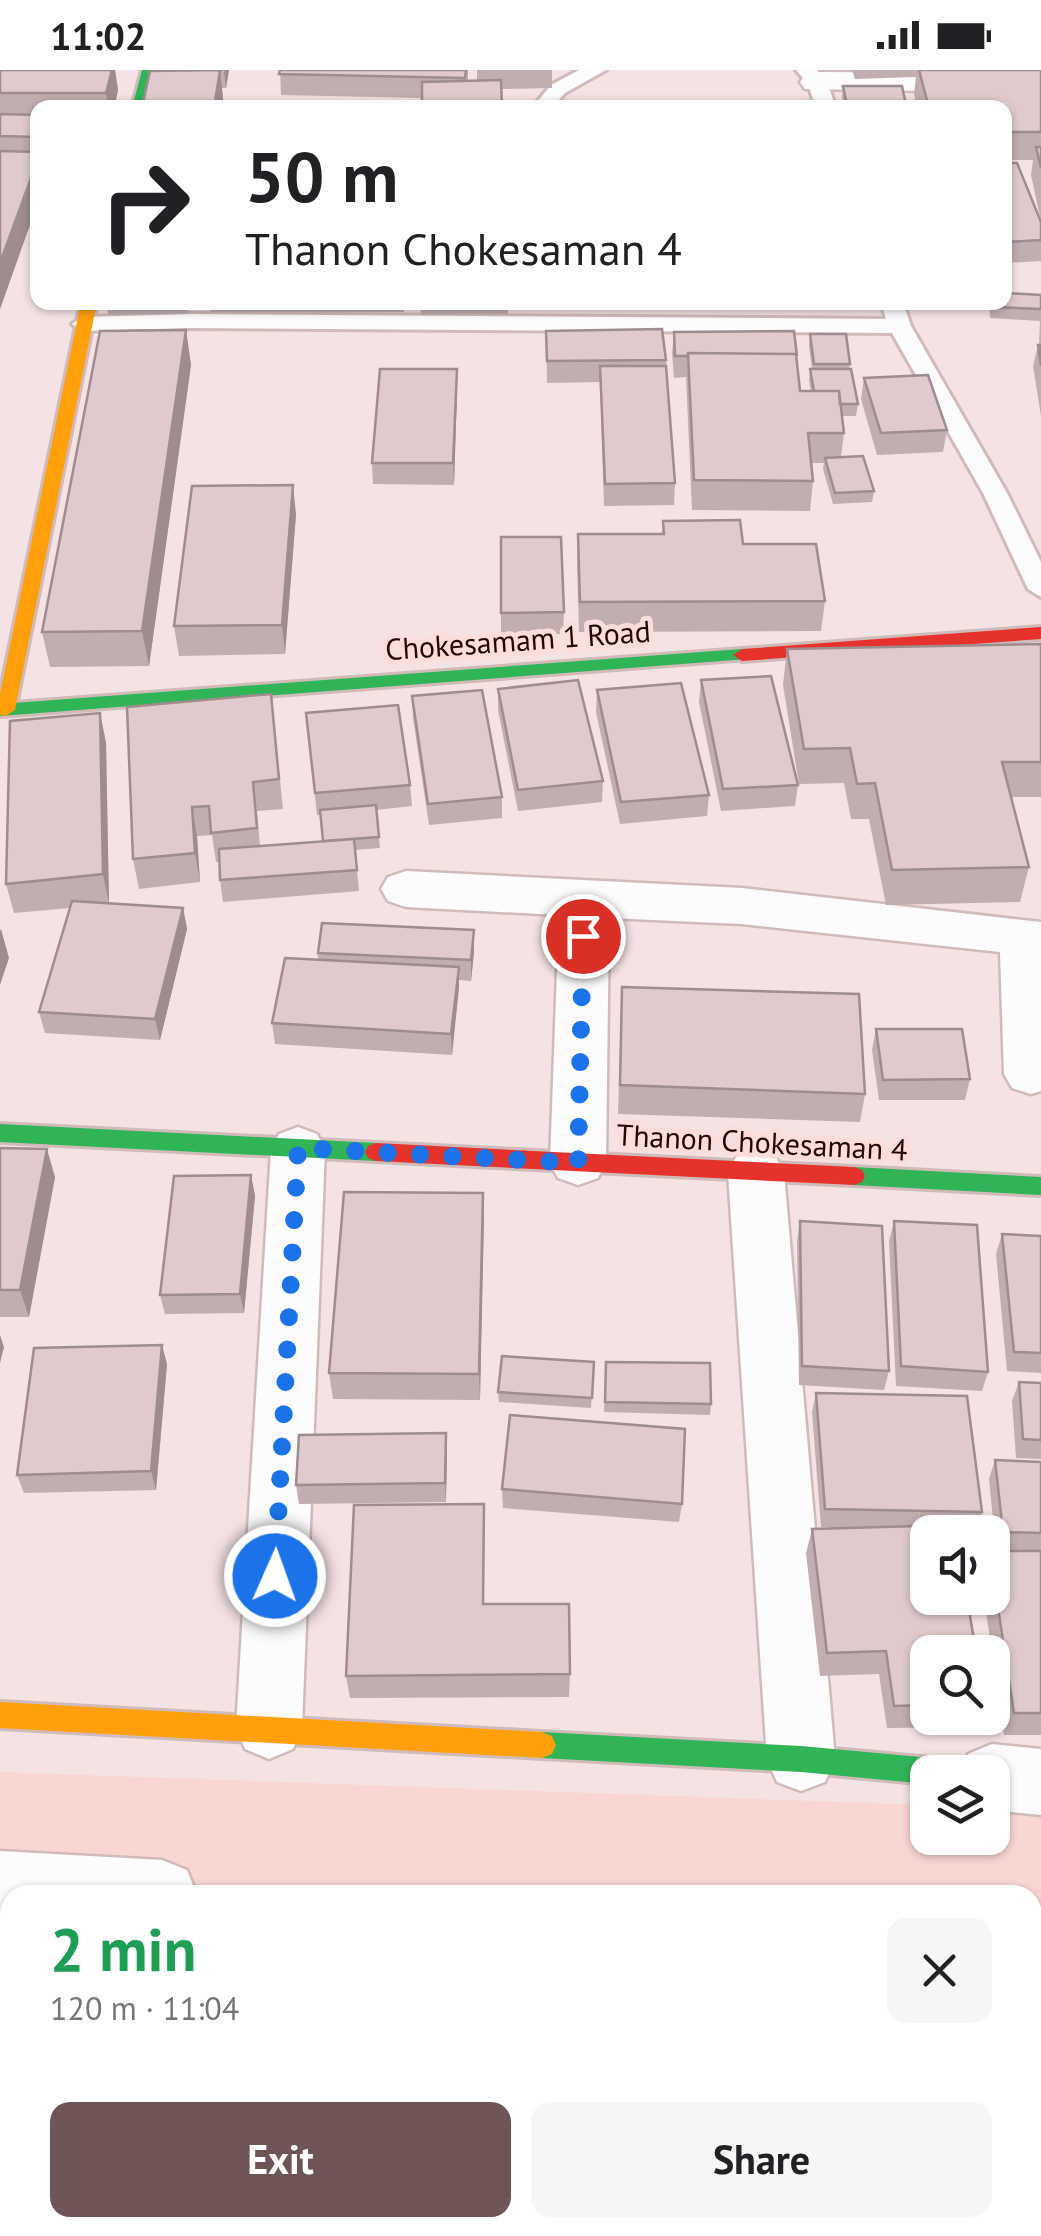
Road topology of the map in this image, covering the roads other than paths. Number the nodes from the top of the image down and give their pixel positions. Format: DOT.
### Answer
graph roads {
  1 [pos="149,70"];
  2 [pos="596,70"];
  3 [pos="1041,83"];
  4 [pos="817,86"];
  5 [pos="141,100"];
  6 [pos="546,100"];
  7 [pos="86,313"];
  8 [pos="545,314"];
  9 [pos="896,314"];
  10 [pos="1041,588"];
  11 [pos="1041,633"];
  12 [pos="3,710"];
  13 [pos="406,889"];
  14 [pos="584,899"];
  15 [pos="1031,1074"];
  16 [pos="0,1133"];
  17 [pos="298,1148"];
  18 [pos="578,1163"];
  19 [pos="756,1173"];
  20 [pos="1041,1186"];
  21 [pos="0,1716"];
  22 [pos="269,1728"];
  23 [pos="801,1760"];
  24 [pos="910,1769"];
  25 [pos="1010,1779"];
  26 [pos="1041,1782"];
  1 -- 5 [label="street"];
  2 -- 6 [label="lane"];
  3 -- 4 [label="street"];
  7 -- 8 [label="lane"];
  7 -- 12 [label="street"];
  8 -- 9 [label="lane"];
  9 -- 10 [label="lane"];
  11 -- 12 [label="street, Chokesamam 1 Road"];
  13 -- 14 [label="street"];
  14 -- 15 [label="street"];
  14 -- 18 [label="street"];
  16 -- 17 [label="street, Thanon Chokesaman 4"];
  17 -- 18 [label="street, Thanon Chokesaman 4"];
  17 -- 22 [label="street"];
  18 -- 19 [label="street, Thanon Chokesaman 4"];
  19 -- 20 [label="street, Thanon Chokesaman 4"];
  19 -- 23 [label="street"];
  21 -- 22 [label="street"];
  22 -- 23 [label="street"];
  23 -- 24 [label="street"];
  25 -- 26 [label="street"];
}
